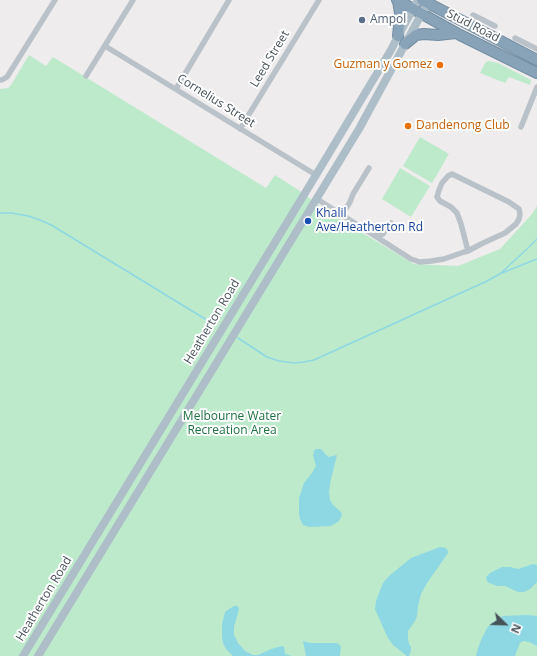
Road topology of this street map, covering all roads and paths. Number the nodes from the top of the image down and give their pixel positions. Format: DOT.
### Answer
graph roads {
  1 [pos="55,0"];
  2 [pos="133,0"];
  3 [pos="229,0"];
  4 [pos="319,0"];
  5 [pos="398,0"];
  6 [pos="439,0"];
  7 [pos="422,4"];
  8 [pos="448,13"];
  9 [pos="474,15"];
  10 [pos="482,25"];
  11 [pos="495,26"];
  12 [pos="456,33"];
  13 [pos="398,36"];
  14 [pos="515,38"];
  15 [pos="405,44"];
  16 [pos="105,46"];
  17 [pos="537,49"];
  18 [pos="537,60"];
  19 [pos="537,73"];
  20 [pos="86,76"];
  21 [pos="0,80"];
  22 [pos="537,87"];
  23 [pos="176,89"];
  24 [pos="520,127"];
  25 [pos="240,129"];
  26 [pos="369,168"];
  27 [pos="316,175"];
  28 [pos="327,182"];
  29 [pos="305,192"];
  30 [pos="317,199"];
  31 [pos="342,215"];
  32 [pos="391,223"];
  33 [pos="375,236"];
  34 [pos="468,251"];
  35 [pos="24,656"];
  36 [pos="38,656"];
  1 -- 21 [label="street"];
  2 -- 16 [label="street"];
  3 -- 23 [label="street"];
  4 -- 25 [label="street, Leed Street"];
  5 -- 7 [label="highway, Stud Road"];
  5 -- 13 [label="highway"];
  6 -- 8 [label="highway"];
  7 -- 8 [label="highway, Stud Road"];
  7 -- 12 [label="highway, Stud Road"];
  7 -- 13 [label="main road, Heatherton Road"];
  7 -- 15 [label="main road, Heatherton Road"];
  8 -- 10 [label="highway, Stud Road"];
  9 -- 10 [label="street"];
  10 -- 11 [label="street"];
  10 -- 18 [label="highway, Stud Road"];
  12 -- 15 [label="highway"];
  12 -- 19 [label="highway, Stud Road"];
  13 -- 27 [label="main road, Heatherton Road"];
  14 -- 17 [label="street, Stud Road"];
  15 -- 28 [label="main road, Heatherton Road"];
  16 -- 20 [label="street"];
  16 -- 23 [label="street, Cornelius Street"];
  22 -- 24 [label="street"];
  23 -- 25 [label="street, Cornelius Street"];
  25 -- 27 [label="street, Cornelius Street"];
  26 -- 31 [label="street"];
  27 -- 28 [label="main road"];
  27 -- 29 [label="main road, Heatherton Road"];
  28 -- 30 [label="main road, Heatherton Road"];
  29 -- 30 [label="main road"];
  29 -- 35 [label="main road, Heatherton Road"];
  30 -- 31 [label="street"];
  30 -- 36 [label="main road, Heatherton Road"];
  31 -- 33 [label="street"];
  32 -- 33 [label="street"];
  33 -- 34 [label="street"];
  34 -- 34 [label="street"];
}
